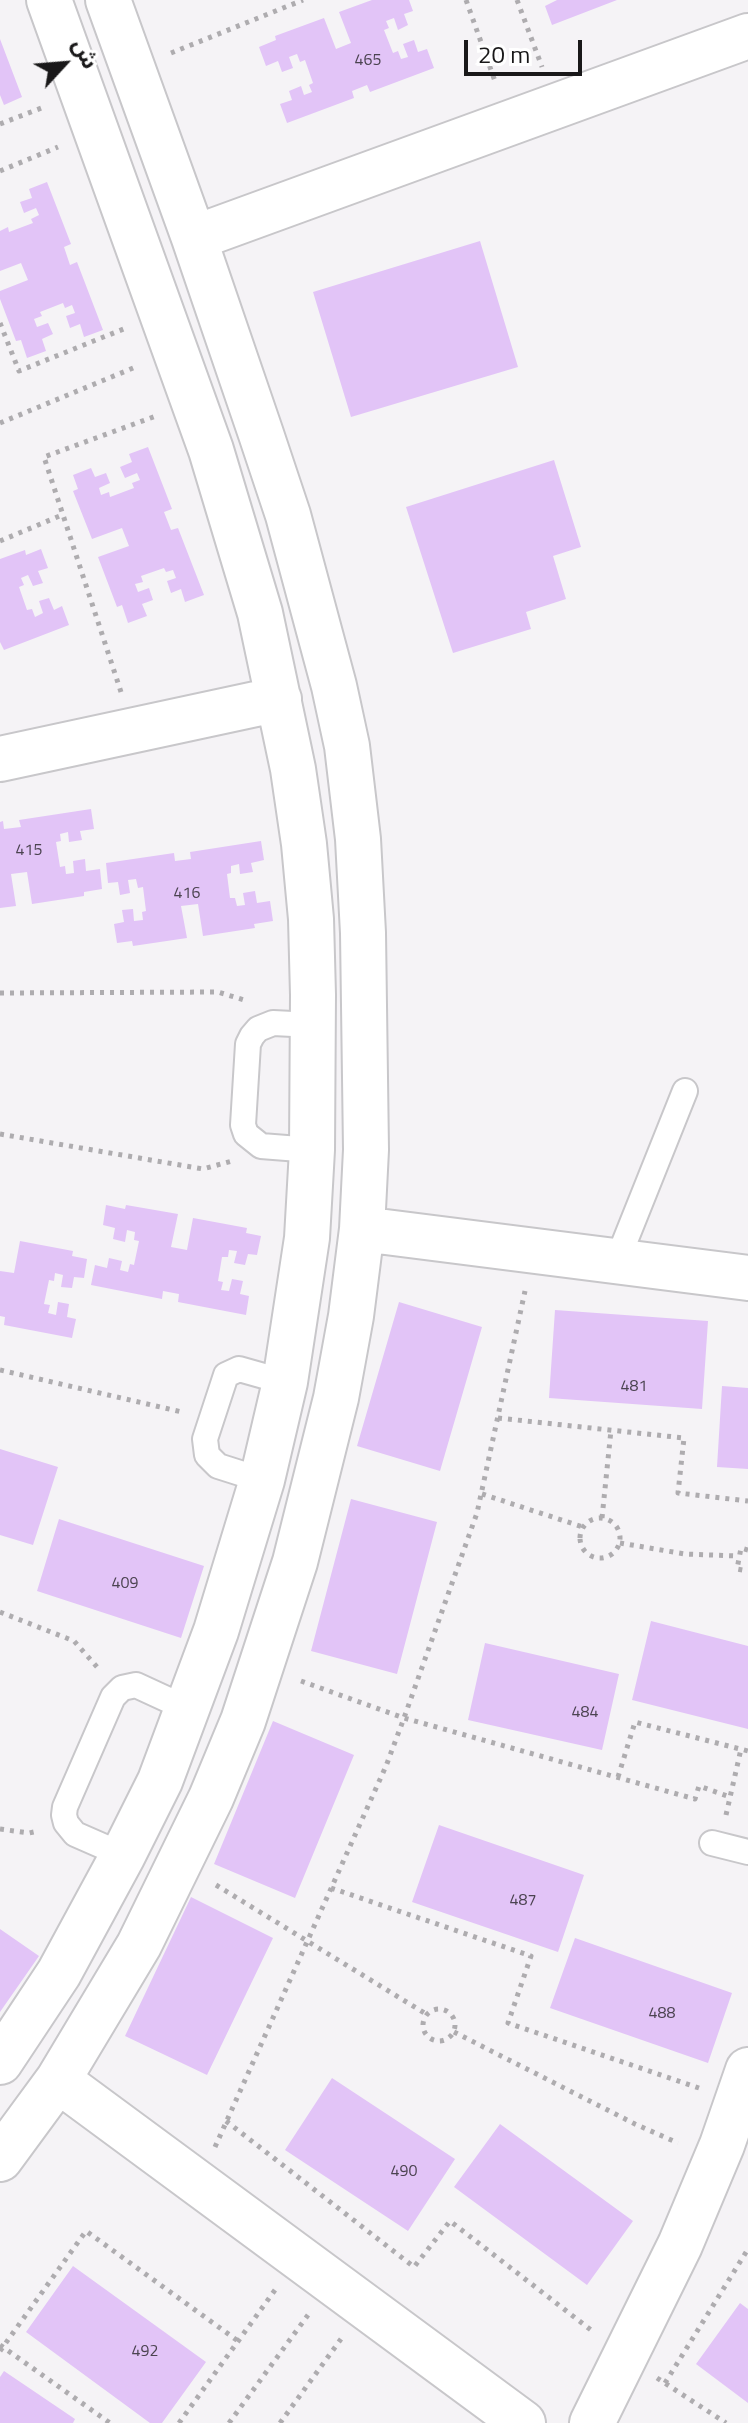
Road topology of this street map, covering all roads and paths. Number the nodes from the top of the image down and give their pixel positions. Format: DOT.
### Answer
graph roads {
  1 [pos="49,0"];
  2 [pos="108,0"];
  3 [pos="303,0"];
  4 [pos="466,0"];
  5 [pos="517,0"];
  6 [pos="748,36"];
  7 [pos="133,68"];
  8 [pos="556,106"];
  9 [pos="509,123"];
  10 [pos="96,131"];
  11 [pos="0,171"];
  12 [pos="194,238"];
  13 [pos="0,323"];
  14 [pos="233,351"];
  15 [pos="179,359"];
  16 [pos="0,423"];
  17 [pos="62,515"];
  18 [pos="0,541"];
  19 [pos="279,699"];
  20 [pos="134,730"];
  21 [pos="0,759"];
  22 [pos="0,993"];
  23 [pos="293,1024"];
  24 [pos="366,1067"];
  25 [pos="312,1071"];
  26 [pos="685,1091"];
  27 [pos="0,1134"];
  28 [pos="261,1146"];
  29 [pos="312,1150"];
  30 [pos="362,1229"];
  31 [pos="533,1250"];
  32 [pos="617,1261"];
  33 [pos="748,1278"];
  34 [pos="0,1370"];
  35 [pos="285,1382"];
  36 [pos="498,1418"];
  37 [pos="211,1419"];
  38 [pos="611,1430"];
  39 [pos="262,1480"];
  40 [pos="482,1494"];
  41 [pos="748,1501"];
  42 [pos="602,1518"];
  43 [pos="583,1527"];
  44 [pos="620,1543"];
  45 [pos="748,1550"];
  46 [pos="739,1556"];
  47 [pos="748,1571"];
  48 [pos="0,1612"];
  49 [pos="262,1667"];
  50 [pos="113,1697"];
  51 [pos="188,1709"];
  52 [pos="404,1718"];
  53 [pos="745,1750"];
  54 [pos="618,1777"];
  55 [pos="730,1797"];
  56 [pos="715,1844"];
  57 [pos="748,1852"];
  58 [pos="123,1855"];
  59 [pos="181,1863"];
  60 [pos="331,1888"];
  61 [pos="307,1941"];
  62 [pos="426,2014"];
  63 [pos="454,2032"];
  64 [pos="0,2062"];
  65 [pos="58,2080"];
  66 [pos="743,2086"];
  67 [pos="226,2121"];
  68 [pos="0,2159"];
  69 [pos="716,2160"];
  70 [pos="198,2183"];
  71 [pos="748,2249"];
  72 [pos="332,2281"];
  73 [pos="238,2341"];
  74 [pos="1,2348"];
  75 [pos="625,2357"];
  76 [pos="665,2383"];
  77 [pos="101,2416"];
  78 [pos="97,2423"];
  79 [pos="110,2423"];
  80 [pos="179,2423"];
  81 [pos="229,2423"];
  82 [pos="280,2423"];
  83 [pos="523,2423"];
  84 [pos="592,2423"];
  85 [pos="726,2423"];
  1 -- 10 [label="street"];
  2 -- 7 [label="street"];
  3 -- 7 [label="path"];
  4 -- 9 [label="path"];
  5 -- 8 [label="path"];
  6 -- 8 [label="street"];
  7 -- 12 [label="street"];
  8 -- 9 [label="street"];
  9 -- 12 [label="street"];
  10 -- 11 [label="path"];
  10 -- 15 [label="street"];
  12 -- 14 [label="street"];
  13 -- 15 [label="path"];
  14 -- 15 [label="street"];
  14 -- 24 [label="street"];
  15 -- 16 [label="path"];
  15 -- 17 [label="path"];
  15 -- 19 [label="street"];
  17 -- 18 [label="path"];
  17 -- 20 [label="path"];
  19 -- 20 [label="street"];
  19 -- 23 [label="street"];
  20 -- 21 [label="street"];
  22 -- 23 [label="path"];
  23 -- 25 [label="street"];
  23 -- 28 [label="lane"];
  24 -- 25 [label="street"];
  24 -- 30 [label="street"];
  25 -- 29 [label="street"];
  26 -- 32 [label="lane"];
  27 -- 28 [label="path"];
  28 -- 29 [label="lane"];
  29 -- 35 [label="street"];
  30 -- 31 [label="street"];
  30 -- 49 [label="street"];
  31 -- 32 [label="street"];
  31 -- 36 [label="path"];
  32 -- 33 [label="street"];
  34 -- 37 [label="path"];
  35 -- 37 [label="lane"];
  35 -- 39 [label="street"];
  36 -- 38 [label="path"];
  36 -- 40 [label="path"];
  37 -- 39 [label="lane"];
  38 -- 41 [label="path"];
  38 -- 42 [label="path"];
  39 -- 51 [label="street"];
  40 -- 43 [label="path"];
  40 -- 52 [label="path"];
  42 -- 43 [label="path"];
  42 -- 44 [label="path"];
  43 -- 44 [label="path"];
  44 -- 46 [label="path"];
  45 -- 46 [label="path"];
  46 -- 47 [label="path"];
  48 -- 50 [label="path"];
  49 -- 52 [label="path"];
  49 -- 59 [label="street"];
  50 -- 51 [label="lane"];
  50 -- 58 [label="lane"];
  51 -- 58 [label="street"];
  52 -- 54 [label="path"];
  52 -- 60 [label="path"];
  53 -- 54 [label="path"];
  53 -- 55 [label="path"];
  54 -- 55 [label="path"];
  55 -- 56 [label="path"];
  56 -- 57 [label="lane"];
  58 -- 64 [label="street"];
  59 -- 61 [label="path"];
  59 -- 65 [label="street"];
  60 -- 61 [label="path"];
  60 -- 66 [label="path"];
  61 -- 62 [label="path"];
  61 -- 67 [label="path"];
  62 -- 63 [label="path"];
  62 -- 63 [label="path"];
  63 -- 69 [label="path"];
  65 -- 68 [label="street"];
  65 -- 70 [label="street"];
  66 -- 69 [label="street"];
  67 -- 70 [label="path"];
  67 -- 75 [label="path"];
  69 -- 75 [label="street"];
  70 -- 72 [label="street"];
  71 -- 76 [label="path"];
  72 -- 73 [label="path"];
  72 -- 81 [label="path"];
  72 -- 82 [label="path"];
  72 -- 83 [label="street"];
  73 -- 74 [label="path"];
  73 -- 80 [label="path"];
  74 -- 77 [label="path"];
  75 -- 76 [label="path"];
  75 -- 84 [label="street"];
  76 -- 85 [label="path"];
  77 -- 78 [label="path"];
  77 -- 79 [label="path"];
}
